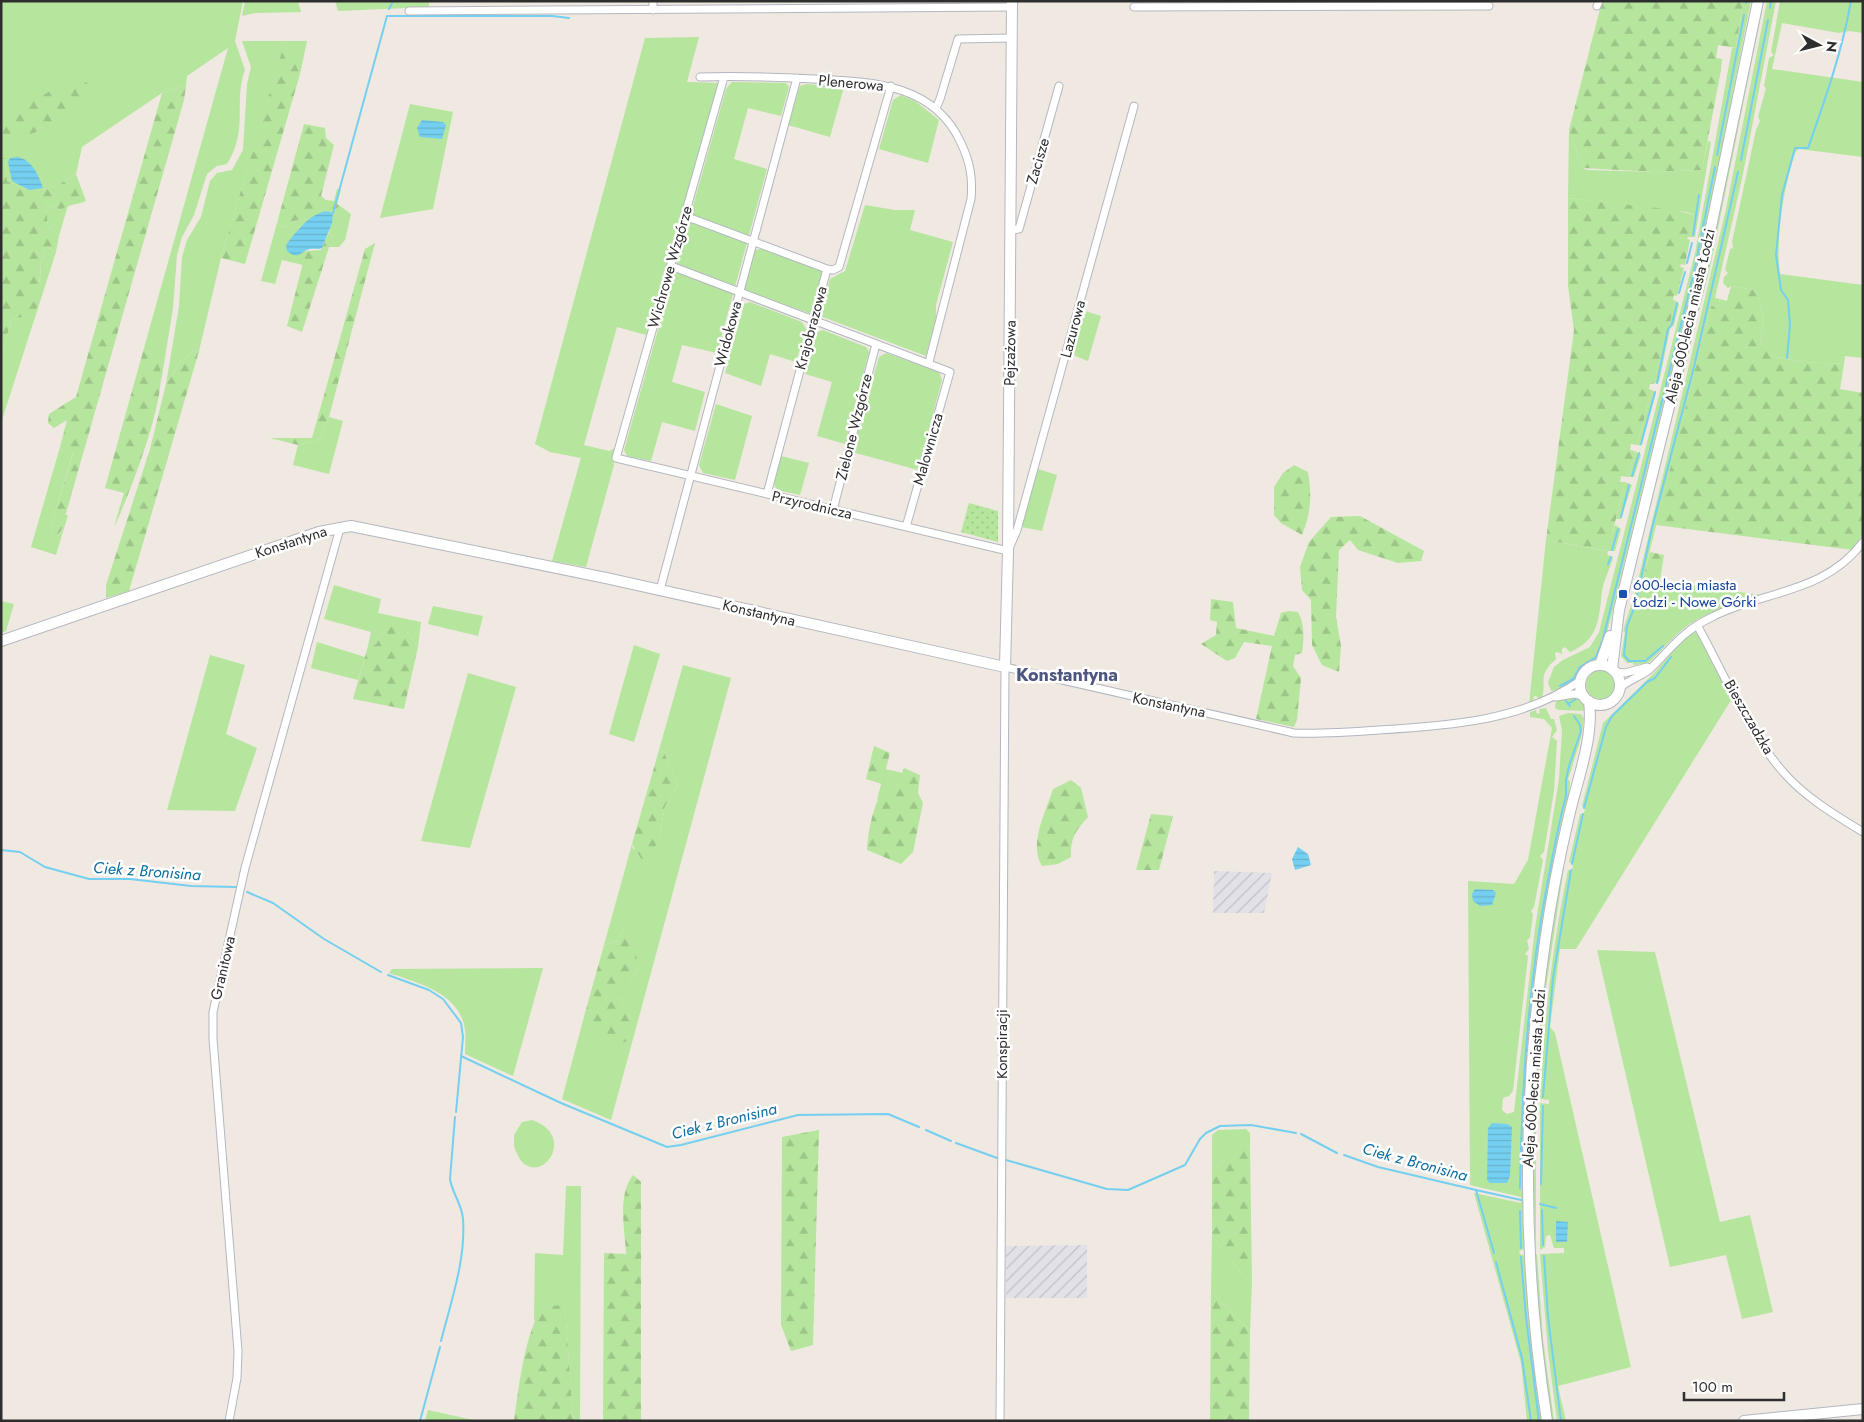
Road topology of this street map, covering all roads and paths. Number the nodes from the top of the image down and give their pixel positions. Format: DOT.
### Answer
graph roads {
  1 [pos="653,1"];
  2 [pos="1754,1"];
  3 [pos="1758,1"];
  4 [pos="1012,4"];
  5 [pos="1346,4"];
  6 [pos="1489,6"];
  7 [pos="1134,7"];
  8 [pos="653,10"];
  9 [pos="409,12"];
  10 [pos="1753,21"];
  11 [pos="1012,38"];
  12 [pos="724,76"];
  13 [pos="700,77"];
  14 [pos="797,78"];
  15 [pos="890,86"];
  16 [pos="1059,86"];
  17 [pos="1134,106"];
  18 [pos="936,108"];
  19 [pos="685,216"];
  20 [pos="1011,230"];
  21 [pos="752,242"];
  22 [pos="671,266"];
  23 [pos="827,269"];
  24 [pos="739,292"];
  25 [pos="813,320"];
  26 [pos="876,344"];
  27 [pos="929,362"];
  28 [pos="616,458"];
  29 [pos="690,476"];
  30 [pos="767,494"];
  31 [pos="833,510"];
  32 [pos="906,527"];
  33 [pos="340,528"];
  34 [pos="1863,542"];
  35 [pos="1008,551"];
  36 [pos="660,590"];
  37 [pos="1619,610"];
  38 [pos="1697,625"];
  39 [pos="1,641"];
  40 [pos="1600,665"];
  41 [pos="1652,666"];
  42 [pos="1005,667"];
  43 [pos="1614,670"];
  44 [pos="1581,680"];
  45 [pos="1620,688"];
  46 [pos="1554,697"];
  47 [pos="1586,699"];
  48 [pos="1604,704"];
  49 [pos="1588,738"];
  50 [pos="1863,832"];
  51 [pos="1863,1409"];
  52 [pos="229,1421"];
  53 [pos="1000,1421"];
  54 [pos="1547,1421"];
  55 [pos="1744,1421"];
  1 -- 8 [label="street"];
  2 -- 10 [label="street, Aleja 600-lecia miasta Łodzi"];
  3 -- 10 [label="street, Aleja 600-lecia miasta Łodzi"];
  4 -- 8 [label="street"];
  4 -- 11 [label="street, Pejzażowa"];
  5 -- 6 [label="street"];
  5 -- 7 [label="street"];
  8 -- 9 [label="street"];
  10 -- 37 [label="street, Aleja 600-lecia miasta Łodzi"];
  11 -- 18 [label="street"];
  11 -- 20 [label="street, Pejzażowa"];
  12 -- 13 [label="street, Plenerowa"];
  12 -- 14 [label="street, Plenerowa"];
  12 -- 19 [label="street, Wichrowe Wzgórze"];
  14 -- 15 [label="street, Plenerowa"];
  14 -- 21 [label="street, Widokowa"];
  15 -- 18 [label="street, Plenerowa"];
  15 -- 23 [label="street, Krajobrazowa"];
  16 -- 20 [label="street, Zacisze"];
  17 -- 35 [label="street, Lazurowa"];
  18 -- 27 [label="street, Plenerowa"];
  19 -- 21 [label="street"];
  19 -- 22 [label="street, Wichrowe Wzgórze"];
  20 -- 35 [label="street, Pejzażowa"];
  21 -- 23 [label="street"];
  21 -- 24 [label="street, Widokowa"];
  22 -- 24 [label="street"];
  22 -- 28 [label="street, Wichrowe Wzgórze"];
  23 -- 25 [label="street, Krajobrazowa"];
  24 -- 25 [label="street"];
  24 -- 29 [label="street, Widokowa"];
  25 -- 26 [label="street"];
  25 -- 30 [label="street, Krajobrazowa"];
  26 -- 27 [label="street"];
  26 -- 31 [label="street, Zielone Wzgórze"];
  27 -- 32 [label="street, Malownicza"];
  28 -- 29 [label="street, Przyrodnicza"];
  29 -- 30 [label="street, Przyrodnicza"];
  29 -- 36 [label="street, Widokowa"];
  30 -- 31 [label="street, Przyrodnicza"];
  31 -- 32 [label="street, Przyrodnicza"];
  32 -- 35 [label="street, Przyrodnicza"];
  33 -- 36 [label="street, Konstantyna"];
  33 -- 39 [label="street, Konstantyna"];
  33 -- 52 [label="street, Granitowa"];
  34 -- 38 [label="street"];
  35 -- 42 [label="street, Pejzażowa"];
  36 -- 42 [label="street, Konstantyna"];
  37 -- 40 [label="street, Aleja 600-lecia miasta Łodzi"];
  37 -- 43 [label="street, Aleja 600-lecia miasta Łodzi"];
  38 -- 41 [label="street"];
  38 -- 50 [label="street, Bieszczadzka"];
  40 -- 43 [label="street"];
  40 -- 44 [label="street"];
  41 -- 43 [label="street"];
  41 -- 45 [label="street"];
  42 -- 46 [label="street, Konstantyna"];
  42 -- 53 [label="street, Konspiracji"];
  43 -- 45 [label="street"];
  44 -- 46 [label="street"];
  44 -- 47 [label="street"];
  45 -- 48 [label="street"];
  46 -- 47 [label="street"];
  47 -- 48 [label="street"];
  47 -- 49 [label="street, Aleja 600-lecia miasta Łodzi"];
  48 -- 49 [label="street, Aleja 600-lecia miasta Łodzi"];
  49 -- 54 [label="street, Aleja 600-lecia miasta Łodzi"];
  51 -- 55 [label="street"];
}
